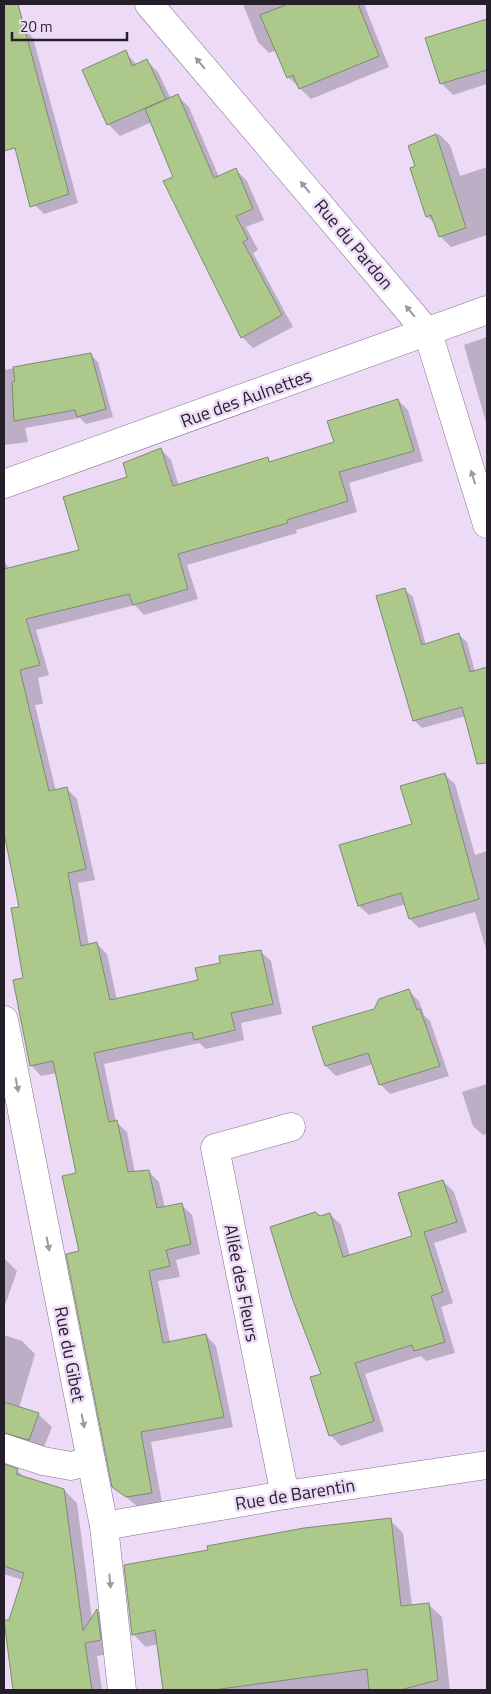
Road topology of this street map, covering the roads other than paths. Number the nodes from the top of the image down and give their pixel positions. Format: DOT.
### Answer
graph roads {
  1 [pos="149,4"];
  2 [pos="487,310"];
  3 [pos="428,333"];
  4 [pos="4,484"];
  5 [pos="487,524"];
  6 [pos="4,1020"];
  7 [pos="291,1127"];
  8 [pos="4,1448"];
  9 [pos="91,1461"];
  10 [pos="487,1464"];
  11 [pos="285,1495"];
  12 [pos="104,1526"];
  13 [pos="122,1690"];
  3 -- 1 [label="street, Rue du Pardon, one-way"];
  2 -- 3 [label="street, Rue des Aulnettes"];
  3 -- 4 [label="street, Rue des Aulnettes"];
  5 -- 3 [label="street, Rue du Pardon, one-way"];
  6 -- 9 [label="street, Rue du Gibet, one-way"];
  7 -- 11 [label="street, Allée des Fleurs"];
  8 -- 9 [label="street"];
  9 -- 12 [label="street, Rue du Gibet"];
  10 -- 11 [label="street, Rue de Barentin"];
  11 -- 12 [label="street, Rue de Barentin"];
  12 -- 13 [label="street, Rue du Gibet, one-way"];
}
